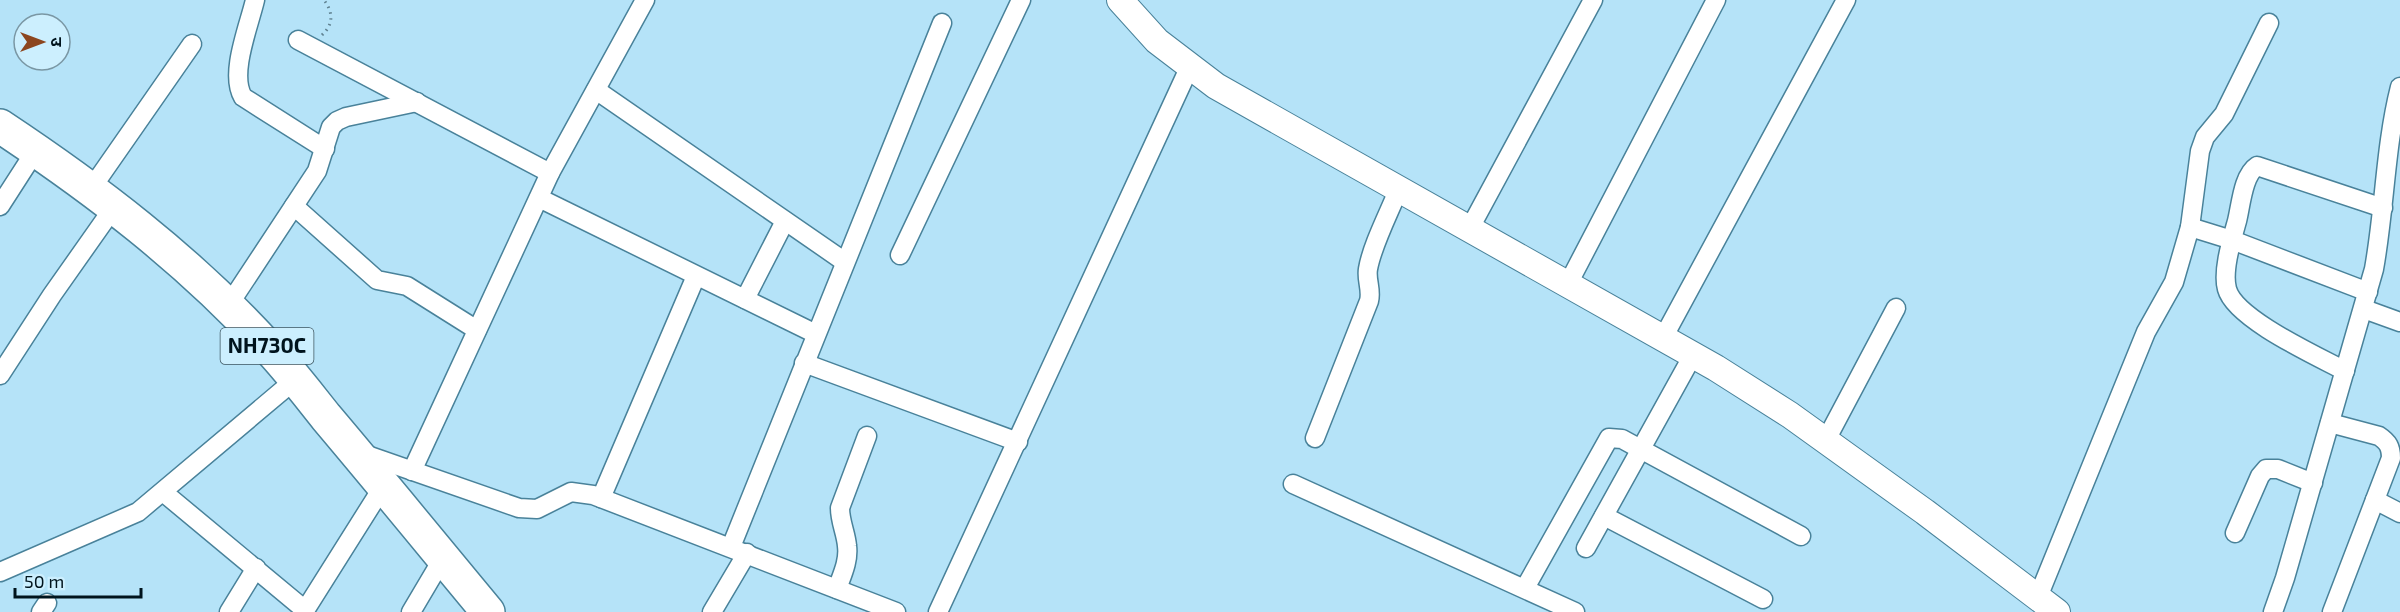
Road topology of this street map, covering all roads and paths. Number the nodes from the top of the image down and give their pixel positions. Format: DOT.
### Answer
graph roads {
  1 [pos="255,0"];
  2 [pos="324,0"];
  3 [pos="645,0"];
  4 [pos="1021,0"];
  5 [pos="1120,0"];
  6 [pos="1593,0"];
  7 [pos="1716,0"];
  8 [pos="1846,0"];
  9 [pos="942,23"];
  10 [pos="2269,24"];
  11 [pos="304,43"];
  12 [pos="192,45"];
  13 [pos="1190,66"];
  14 [pos="2400,87"];
  15 [pos="596,90"];
  16 [pos="417,102"];
  17 [pos="0,126"];
  18 [pos="325,149"];
  19 [pos="36,150"];
  20 [pos="550,173"];
  21 [pos="1399,188"];
  22 [pos="103,198"];
  23 [pos="539,198"];
  24 [pos="0,206"];
  25 [pos="294,206"];
  26 [pos="2383,208"];
  27 [pos="785,221"];
  28 [pos="2190,227"];
  29 [pos="1470,228"];
  30 [pos="2232,240"];
  31 [pos="900,255"];
  32 [pos="844,262"];
  33 [pos="696,276"];
  34 [pos="1568,284"];
  35 [pos="745,299"];
  36 [pos="2366,300"];
  37 [pos="228,306"];
  38 [pos="1896,308"];
  39 [pos="2400,322"];
  40 [pos="477,330"];
  41 [pos="816,334"];
  42 [pos="1663,338"];
  43 [pos="1693,355"];
  44 [pos="804,363"];
  45 [pos="2345,371"];
  46 [pos="0,375"];
  47 [pos="296,379"];
  48 [pos="2330,423"];
  49 [pos="867,436"];
  50 [pos="1315,438"];
  51 [pos="1826,440"];
  52 [pos="1018,442"];
  53 [pos="1640,449"];
  54 [pos="398,478"];
  55 [pos="2313,483"];
  56 [pos="1293,484"];
  57 [pos="163,492"];
  58 [pos="601,498"];
  59 [pos="2375,500"];
  60 [pos="2400,513"];
  61 [pos="1604,516"];
  62 [pos="2235,533"];
  63 [pos="1801,536"];
  64 [pos="1586,548"];
  65 [pos="739,550"];
  66 [pos="444,558"];
  67 [pos="256,568"];
  68 [pos="0,573"];
  69 [pos="1525,588"];
  70 [pos="837,589"];
  71 [pos="1763,599"];
  72 [pos="2048,605"];
  73 [pos="305,611"];
  74 [pos="229,612"];
  75 [pos="411,612"];
  76 [pos="488,612"];
  77 [pos="712,612"];
  78 [pos="896,612"];
  79 [pos="938,612"];
  80 [pos="1575,612"];
  81 [pos="2273,612"];
  82 [pos="2332,612"];
  1 -- 18 [label="street"];
  2 -- 11 [label="path"];
  3 -- 15 [label="street"];
  4 -- 31 [label="street"];
  5 -- 13 [label="street"];
  6 -- 29 [label="street"];
  7 -- 34 [label="street"];
  8 -- 42 [label="street"];
  9 -- 32 [label="street"];
  10 -- 28 [label="street"];
  11 -- 16 [label="street"];
  12 -- 22 [label="street"];
  13 -- 21 [label="street"];
  13 -- 52 [label="street"];
  14 -- 26 [label="street"];
  15 -- 20 [label="street"];
  15 -- 27 [label="street"];
  16 -- 18 [label="street"];
  16 -- 20 [label="street"];
  17 -- 19 [label="highway, NH730C"];
  18 -- 25 [label="street"];
  19 -- 22 [label="highway, NH730C"];
  19 -- 24 [label="street"];
  20 -- 23 [label="street"];
  21 -- 29 [label="street"];
  21 -- 50 [label="street"];
  22 -- 37 [label="highway, NH730C"];
  22 -- 46 [label="street"];
  23 -- 33 [label="street"];
  23 -- 40 [label="street"];
  25 -- 37 [label="street"];
  25 -- 40 [label="street"];
  26 -- 30 [label="street"];
  26 -- 36 [label="street"];
  27 -- 32 [label="street"];
  27 -- 35 [label="street"];
  28 -- 30 [label="street"];
  28 -- 72 [label="street"];
  29 -- 34 [label="street"];
  30 -- 36 [label="street"];
  30 -- 45 [label="street"];
  32 -- 41 [label="street"];
  33 -- 35 [label="street"];
  33 -- 58 [label="street"];
  34 -- 42 [label="street"];
  35 -- 41 [label="street"];
  36 -- 39 [label="street"];
  36 -- 45 [label="street"];
  37 -- 47 [label="highway, NH730C"];
  38 -- 51 [label="street"];
  40 -- 54 [label="street"];
  41 -- 44 [label="street"];
  42 -- 43 [label="street"];
  43 -- 51 [label="street"];
  43 -- 53 [label="street"];
  44 -- 52 [label="street"];
  44 -- 65 [label="street"];
  45 -- 48 [label="street"];
  47 -- 54 [label="highway, NH730C"];
  47 -- 57 [label="street"];
  48 -- 55 [label="street"];
  48 -- 59 [label="street"];
  49 -- 70 [label="street"];
  51 -- 72 [label="street"];
  52 -- 79 [label="street"];
  53 -- 61 [label="street"];
  53 -- 63 [label="street"];
  53 -- 69 [label="street"];
  54 -- 58 [label="street"];
  54 -- 66 [label="highway, NH730C"];
  54 -- 73 [label="street"];
  55 -- 62 [label="street"];
  55 -- 81 [label="street"];
  56 -- 69 [label="street"];
  57 -- 67 [label="street"];
  57 -- 68 [label="street"];
  58 -- 65 [label="street"];
  59 -- 60 [label="street"];
  59 -- 82 [label="street"];
  61 -- 64 [label="street"];
  61 -- 71 [label="street"];
  65 -- 70 [label="street"];
  65 -- 77 [label="street"];
  66 -- 75 [label="street"];
  66 -- 76 [label="highway, NH730C"];
  67 -- 73 [label="street"];
  67 -- 74 [label="street"];
  69 -- 80 [label="street"];
  70 -- 78 [label="street"];
}
